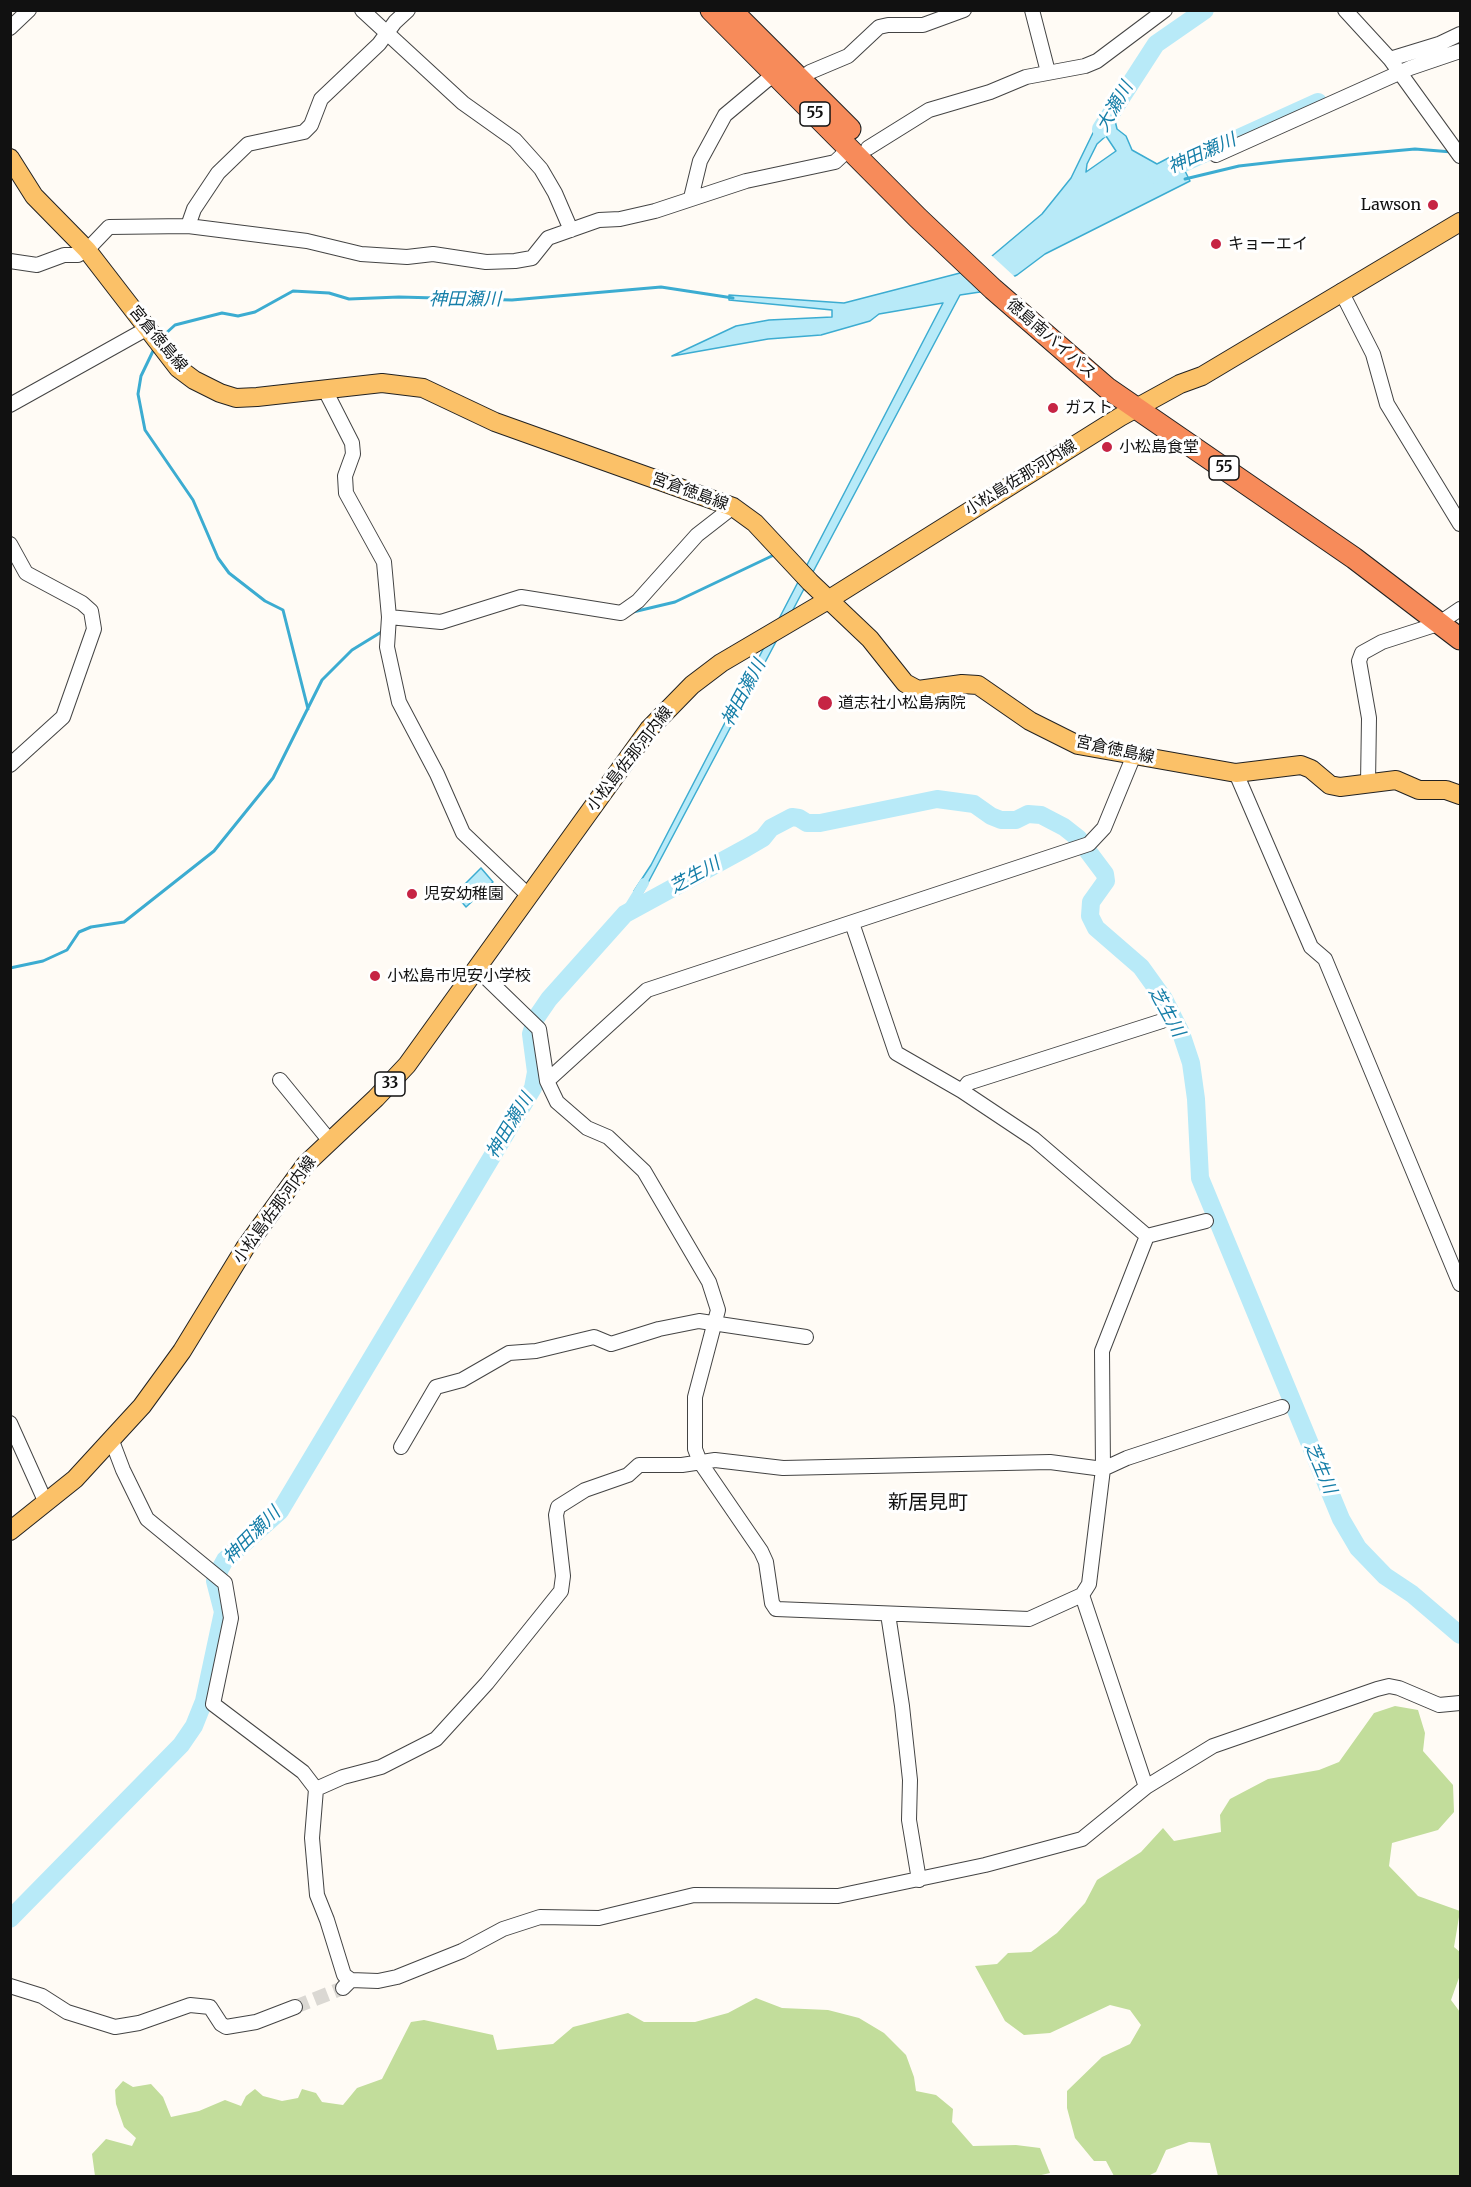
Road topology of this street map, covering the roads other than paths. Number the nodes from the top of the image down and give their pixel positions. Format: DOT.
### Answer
graph roads {
  1 [pos="29,10"];
  2 [pos="362,10"];
  3 [pos="408,10"];
  4 [pos="711,10"];
  5 [pos="732,10"];
  6 [pos="964,10"];
  7 [pos="1032,10"];
  8 [pos="1165,10"];
  9 [pos="1346,10"];
  10 [pos="10,28"];
  11 [pos="387,34"];
  12 [pos="1461,34"];
  13 [pos="1461,51"];
  14 [pos="1394,66"];
  15 [pos="1048,72"];
  16 [pos="774,74"];
  17 [pos="796,84"];
  18 [pos="859,149"];
  19 [pos="1458,153"];
  20 [pos="1216,155"];
  21 [pos="10,158"];
  22 [pos="691,198"];
  23 [pos="1461,222"];
  24 [pos="188,226"];
  25 [pos="571,230"];
  26 [pos="87,250"];
  27 [pos="10,261"];
  28 [pos="1341,291"];
  29 [pos="147,328"];
  30 [pos="326,390"];
  31 [pos="10,405"];
  32 [pos="1144,405"];
  33 [pos="733,507"];
  34 [pos="1461,524"];
  35 [pos="10,544"];
  36 [pos="828,600"];
  37 [pos="389,617"];
  38 [pos="1453,618"];
  39 [pos="1461,639"];
  40 [pos="1134,755"];
  41 [pos="10,765"];
  42 [pos="1236,773"];
  43 [pos="1368,783"];
  44 [pos="1461,795"];
  45 [pos="529,896"];
  46 [pos="852,923"];
  47 [pos="476,968"];
  48 [pos="1162,1021"];
  49 [pos="280,1080"];
  50 [pos="547,1081"];
  51 [pos="962,1091"];
  52 [pos="329,1140"];
  53 [pos="1206,1221"];
  54 [pos="1147,1236"];
  55 [pos="1461,1284"];
  56 [pos="715,1323"];
  57 [pos="806,1337"];
  58 [pos="1282,1407"];
  59 [pos="10,1423"];
  60 [pos="112,1441"];
  61 [pos="401,1447"];
  62 [pos="700,1462"];
  63 [pos="1103,1469"];
  64 [pos="46,1503"];
  65 [pos="10,1531"];
  66 [pos="1082,1595"];
  67 [pos="888,1614"];
  68 [pos="1461,1703"];
  69 [pos="1146,1787"];
  70 [pos="316,1789"];
  71 [pos="919,1880"];
  72 [pos="10,1986"];
  73 [pos="295,2007"];
  1 -- 10 [label="street"];
  2 -- 11 [label="street"];
  3 -- 11 [label="street"];
  4 -- 16 [label="highway, 徳島南バイパス / 55"];
  5 -- 17 [label="highway, 徳島南バイパス / 55"];
  6 -- 17 [label="street"];
  7 -- 15 [label="street"];
  8 -- 15 [label="street"];
  9 -- 14 [label="street"];
  11 -- 24 [label="street"];
  11 -- 25 [label="street"];
  12 -- 14 [label="street"];
  13 -- 14 [label="street"];
  14 -- 19 [label="street"];
  14 -- 20 [label="street"];
  15 -- 18 [label="street"];
  16 -- 17 [label="highway, 徳島南バイパス / 55"];
  16 -- 22 [label="street"];
  17 -- 18 [label="highway, 徳島南バイパス / 55"];
  18 -- 22 [label="street"];
  18 -- 32 [label="highway, 徳島南バイパス / 55"];
  21 -- 26 [label="main road, 宮倉徳島線"];
  22 -- 25 [label="street"];
  23 -- 28 [label="main road, 小松島佐那河内線 / 33"];
  24 -- 25 [label="street"];
  24 -- 26 [label="street"];
  26 -- 27 [label="street"];
  26 -- 29 [label="main road, 宮倉徳島線"];
  28 -- 32 [label="main road, 小松島佐那河内線 / 33"];
  28 -- 34 [label="street"];
  29 -- 30 [label="main road, 宮倉徳島線"];
  29 -- 31 [label="street"];
  30 -- 33 [label="main road, 宮倉徳島線"];
  30 -- 37 [label="street"];
  32 -- 36 [label="main road, 小松島佐那河内線 / 33"];
  32 -- 38 [label="highway, 徳島南バイパス / 55"];
  33 -- 36 [label="main road, 宮倉徳島線"];
  33 -- 37 [label="street"];
  35 -- 41 [label="street"];
  36 -- 40 [label="main road, 宮倉徳島線"];
  36 -- 45 [label="main road, 小松島佐那河内線 / 33"];
  37 -- 45 [label="street"];
  38 -- 39 [label="highway, 徳島南バイパス / 55"];
  38 -- 43 [label="street"];
  40 -- 42 [label="main road, 宮倉徳島線"];
  40 -- 46 [label="street"];
  42 -- 43 [label="main road, 宮倉徳島線"];
  42 -- 55 [label="street"];
  43 -- 44 [label="main road, 宮倉徳島線"];
  45 -- 47 [label="main road, 小松島佐那河内線 / 33"];
  46 -- 50 [label="street"];
  46 -- 51 [label="street"];
  47 -- 50 [label="street"];
  47 -- 52 [label="main road, 小松島佐那河内線 / 33"];
  48 -- 51 [label="street"];
  49 -- 52 [label="street"];
  50 -- 56 [label="street"];
  51 -- 54 [label="street"];
  52 -- 60 [label="main road, 小松島佐那河内線 / 33"];
  53 -- 54 [label="street"];
  54 -- 63 [label="street"];
  56 -- 57 [label="street"];
  56 -- 61 [label="street"];
  56 -- 62 [label="street"];
  58 -- 63 [label="street"];
  59 -- 64 [label="street"];
  60 -- 64 [label="main road, 小松島佐那河内線 / 33"];
  60 -- 70 [label="street"];
  62 -- 63 [label="street"];
  62 -- 67 [label="street"];
  62 -- 70 [label="street"];
  63 -- 66 [label="street"];
  64 -- 65 [label="main road, 小松島佐那河内線 / 33"];
  66 -- 67 [label="street"];
  66 -- 69 [label="street"];
  67 -- 71 [label="street"];
  68 -- 69 [label="street"];
  69 -- 71 [label="street"];
  70 -- 71 [label="street"];
  72 -- 73 [label="street"];
}
